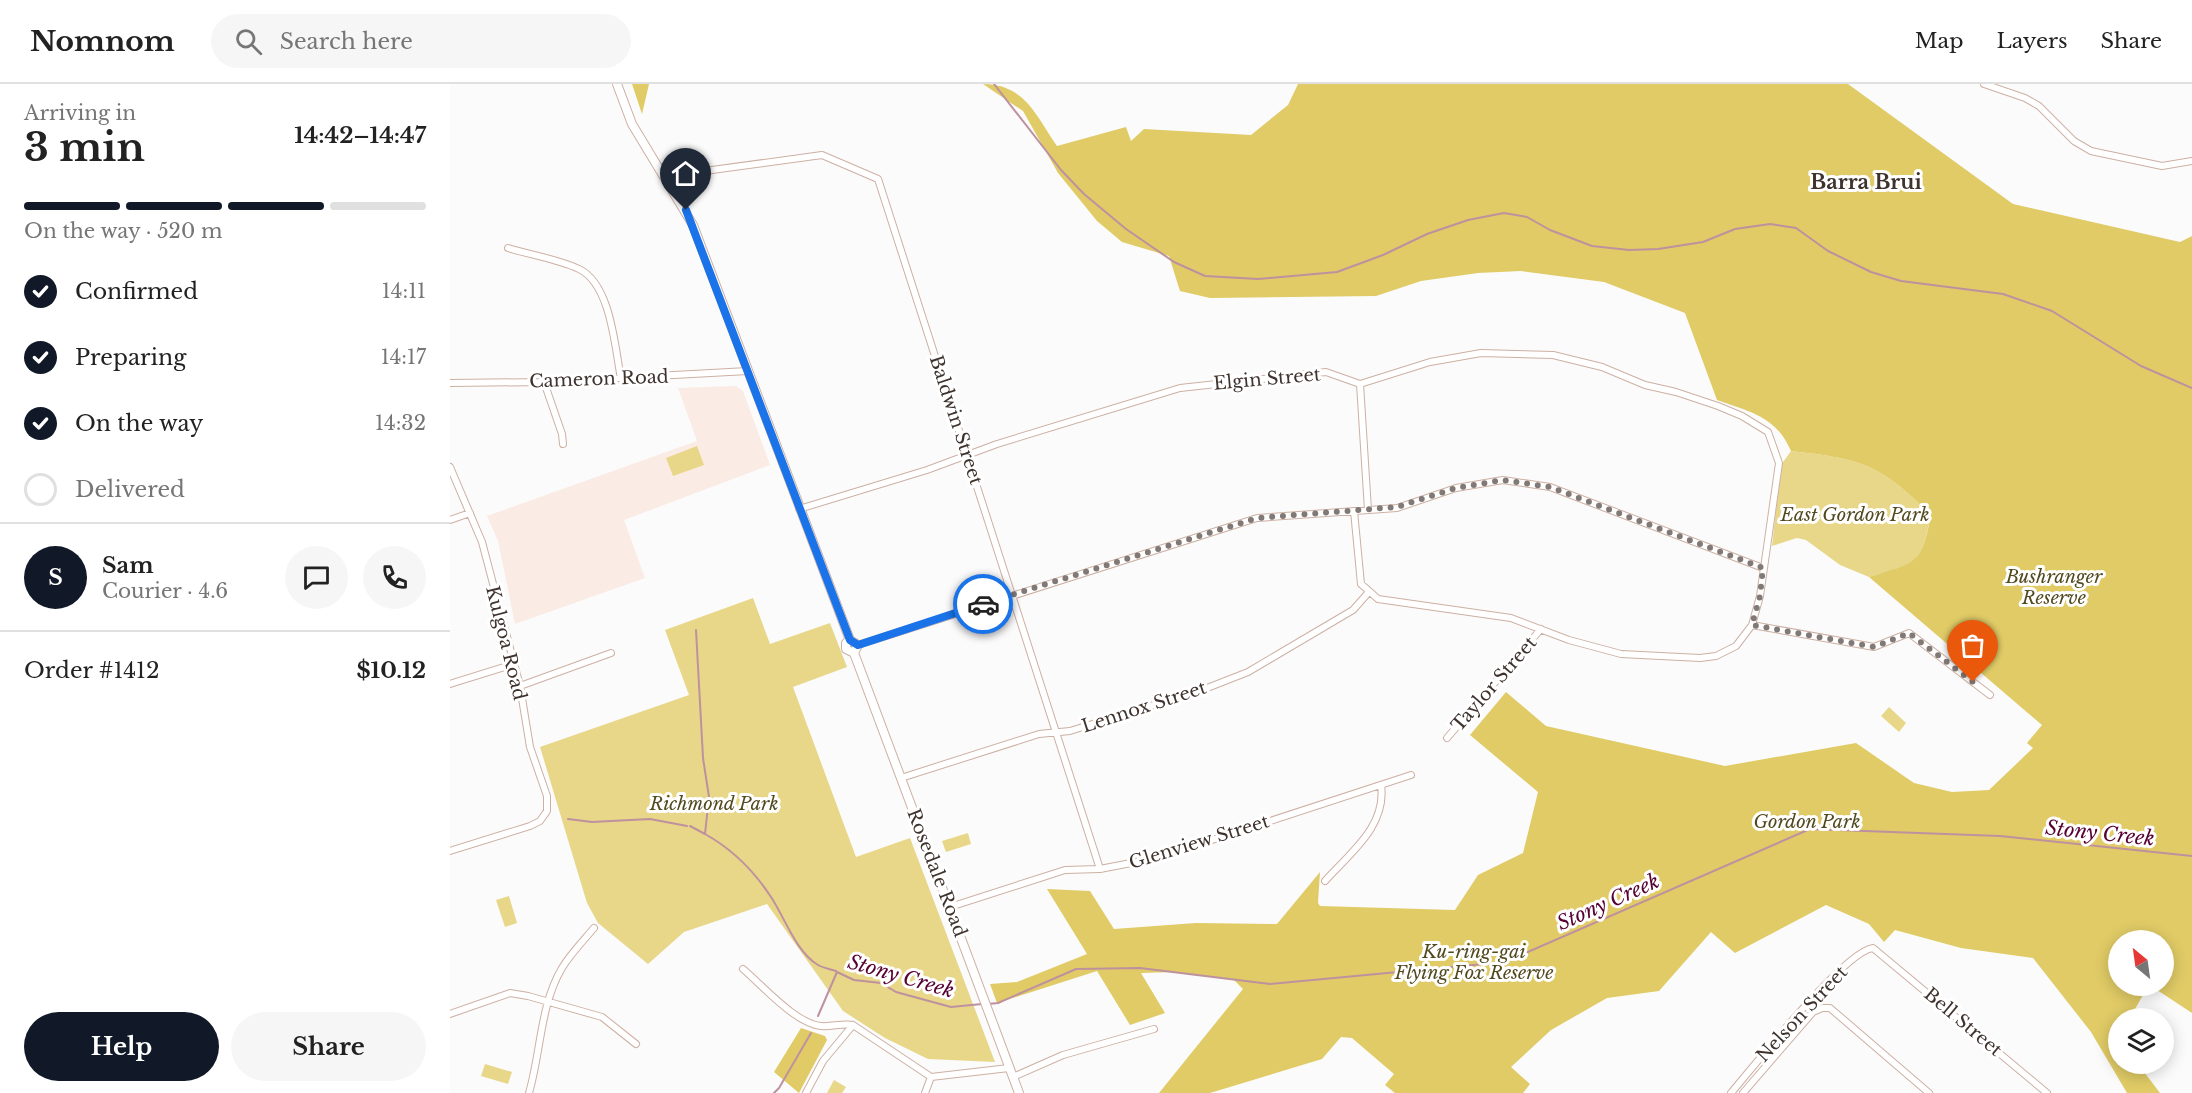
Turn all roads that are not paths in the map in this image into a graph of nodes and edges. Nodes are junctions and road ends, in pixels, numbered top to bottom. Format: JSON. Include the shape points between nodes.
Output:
{"nodes":[{"id":1,"x":616,"y":84,"type":"edge"},
{"id":2,"x":1984,"y":84,"type":"edge"},
{"id":3,"x":2192,"y":161,"type":"edge"},
{"id":4,"x":668,"y":181,"type":"junction"},
{"id":5,"x":508,"y":248,"type":"dead end"},
{"id":6,"x":748,"y":371,"type":"junction"},
{"id":7,"x":621,"y":378,"type":"junction"},
{"id":8,"x":544,"y":382,"type":"junction"},
{"id":9,"x":450,"y":383,"type":"edge"},
{"id":10,"x":1359,"y":384,"type":"junction"},
{"id":11,"x":563,"y":444,"type":"dead end"},
{"id":12,"x":967,"y":455,"type":"junction"},
{"id":13,"x":450,"y":467,"type":"edge"},
{"id":14,"x":799,"y":509,"type":"junction"},
{"id":15,"x":1368,"y":510,"type":"junction"},
{"id":16,"x":1354,"y":511,"type":"junction"},
{"id":17,"x":470,"y":513,"type":"junction"},
{"id":18,"x":450,"y":520,"type":"edge"},
{"id":19,"x":1763,"y":568,"type":"junction"},
{"id":20,"x":1368,"y":593,"type":"junction"},
{"id":21,"x":1012,"y":594,"type":"junction"},
{"id":22,"x":1752,"y":625,"type":"junction"},
{"id":23,"x":1541,"y":629,"type":"junction"},
{"id":24,"x":854,"y":646,"type":"junction"},
{"id":25,"x":611,"y":653,"type":"dead end"},
{"id":26,"x":514,"y":664,"type":"junction"},
{"id":27,"x":450,"y":684,"type":"edge"},
{"id":28,"x":520,"y":686,"type":"junction"},
{"id":29,"x":1990,"y":695,"type":"dead end"},
{"id":30,"x":1056,"y":732,"type":"junction"},
{"id":31,"x":1448,"y":738,"type":"dead end"},
{"id":32,"x":1411,"y":775,"type":"dead end"},
{"id":33,"x":901,"y":778,"type":"junction"},
{"id":34,"x":1381,"y":785,"type":"junction"},
{"id":35,"x":450,"y":851,"type":"edge"},
{"id":36,"x":1100,"y":869,"type":"junction"},
{"id":37,"x":1325,"y":881,"type":"dead end"},
{"id":38,"x":950,"y":908,"type":"junction"},
{"id":39,"x":594,"y":928,"type":"dead end"},
{"id":40,"x":1879,"y":950,"type":"joint"},
{"id":41,"x":743,"y":969,"type":"dead end"},
{"id":42,"x":547,"y":1003,"type":"junction"},
{"id":43,"x":450,"y":1014,"type":"edge"},
{"id":44,"x":853,"y":1025,"type":"junction"},
{"id":45,"x":1154,"y":1029,"type":"dead end"},
{"id":46,"x":636,"y":1044,"type":"dead end"},
{"id":47,"x":1009,"y":1068,"type":"junction"},
{"id":48,"x":931,"y":1077,"type":"junction"},
{"id":49,"x":1013,"y":1077,"type":"junction"},
{"id":50,"x":529,"y":1093,"type":"edge"},
{"id":51,"x":806,"y":1093,"type":"edge"},
{"id":52,"x":925,"y":1093,"type":"edge"},
{"id":53,"x":1019,"y":1093,"type":"edge"},
{"id":54,"x":1731,"y":1093,"type":"edge"},
{"id":55,"x":1743,"y":1093,"type":"edge"},
{"id":56,"x":1929,"y":1093,"type":"edge"},
{"id":57,"x":2047,"y":1093,"type":"edge"}],
"edges":[{"from":1,"to":4,"type":"street","name":"Rosedale Road","via":[[632,124]]},
{"from":2,"to":3,"type":"street","via":[[2039,106],[2074,141],[2091,152],[2162,166]]},
{"from":4,"to":6,"type":"street","name":"Rosedale Road","via":[[693,225]]},
{"from":4,"to":12,"type":"street","name":"Baldwin Street","via":[[690,173],[822,155],[878,179]]},
{"from":5,"to":7,"type":"street","via":[[579,269],[593,280],[606,305]]},
{"from":6,"to":7,"type":"street","name":"Cameron Road"},
{"from":6,"to":14,"type":"street","name":"Rosedale Road"},
{"from":7,"to":8,"type":"street","name":"Cameron Road"},
{"from":8,"to":9,"type":"street","name":"Cameron Road"},
{"from":8,"to":11,"type":"street"},
{"from":10,"to":12,"type":"street","name":"Elgin Street","via":[[1326,372],[1180,388]]},
{"from":10,"to":15,"type":"street"},
{"from":10,"to":19,"type":"street","via":[[1430,362],[1481,353],[1553,355],[1602,367],[1742,416],[1768,432],[1779,463]]},
{"from":12,"to":14,"type":"street","name":"Elgin Street"},
{"from":12,"to":21,"type":"street","name":"Baldwin Street"},
{"from":13,"to":17,"type":"street","name":"Kulgoa Road"},
{"from":14,"to":24,"type":"street","name":"Rosedale Road"},
{"from":15,"to":16,"type":"street"},
{"from":15,"to":19,"type":"street","via":[[1397,507],[1456,488],[1503,480],[1550,487]]},
{"from":16,"to":20,"type":"street","via":[[1361,584]]},
{"from":16,"to":21,"type":"street","via":[[1257,518]]},
{"from":17,"to":18,"type":"street"},
{"from":17,"to":26,"type":"street","name":"Kulgoa Road","via":[[482,542]]},
{"from":19,"to":22,"type":"street"},
{"from":20,"to":23,"type":"street","via":[[1378,599],[1511,618]]},
{"from":20,"to":30,"type":"street","name":"Lennox Street","via":[[1353,610],[1248,672],[1202,690]]},
{"from":21,"to":24,"type":"street"},
{"from":21,"to":30,"type":"street","name":"Baldwin Street"},
{"from":22,"to":23,"type":"street","via":[[1736,646],[1716,656],[1700,658],[1621,654]]},
{"from":22,"to":29,"type":"street","via":[[1874,647],[1909,633]]},
{"from":23,"to":31,"type":"street","name":"Taylor Street"},
{"from":24,"to":33,"type":"street","name":"Rosedale Road"},
{"from":25,"to":28,"type":"street"},
{"from":26,"to":27,"type":"street"},
{"from":26,"to":28,"type":"street","name":"Kulgoa Road"},
{"from":28,"to":35,"type":"street","name":"Kulgoa Road","via":[[530,747],[547,796],[548,811],[540,821]]},
{"from":30,"to":33,"type":"street","name":"Lennox Street"},
{"from":30,"to":36,"type":"street","name":"Baldwin Street"},
{"from":32,"to":34,"type":"street","name":"Glenview Street"},
{"from":33,"to":38,"type":"street","name":"Rosedale Road"},
{"from":34,"to":36,"type":"street","name":"Glenview Street","via":[[1157,858]]},
{"from":34,"to":37,"type":"street","via":[[1384,801],[1375,826]]},
{"from":36,"to":38,"type":"street","name":"Glenview Street","via":[[1065,870]]},
{"from":38,"to":47,"type":"street","name":"Rosedale Road"},
{"from":39,"to":42,"type":"street","via":[[563,966]]},
{"from":40,"to":54,"type":"street","name":"Nelson Street","via":[[1860,952],[1836,975]]},
{"from":40,"to":57,"type":"street","name":"Bell Street"},
{"from":41,"to":44,"type":"street","via":[[804,1022],[822,1027]]},
{"from":42,"to":43,"type":"street","via":[[510,993]]},
{"from":42,"to":46,"type":"street","via":[[602,1017]]},
{"from":42,"to":50,"type":"street"},
{"from":44,"to":48,"type":"street"},
{"from":44,"to":51,"type":"street","via":[[823,1061]]},
{"from":45,"to":49,"type":"street","via":[[1063,1055]]},
{"from":47,"to":48,"type":"street"},
{"from":47,"to":49,"type":"street","name":"Rosedale Road"},
{"from":48,"to":52,"type":"street"},
{"from":49,"to":53,"type":"street","name":"Rosedale Road"},
{"from":55,"to":56,"type":"street","name":"Nelson Street","via":[[1814,1012],[1822,1008],[1830,1008]]}]}
